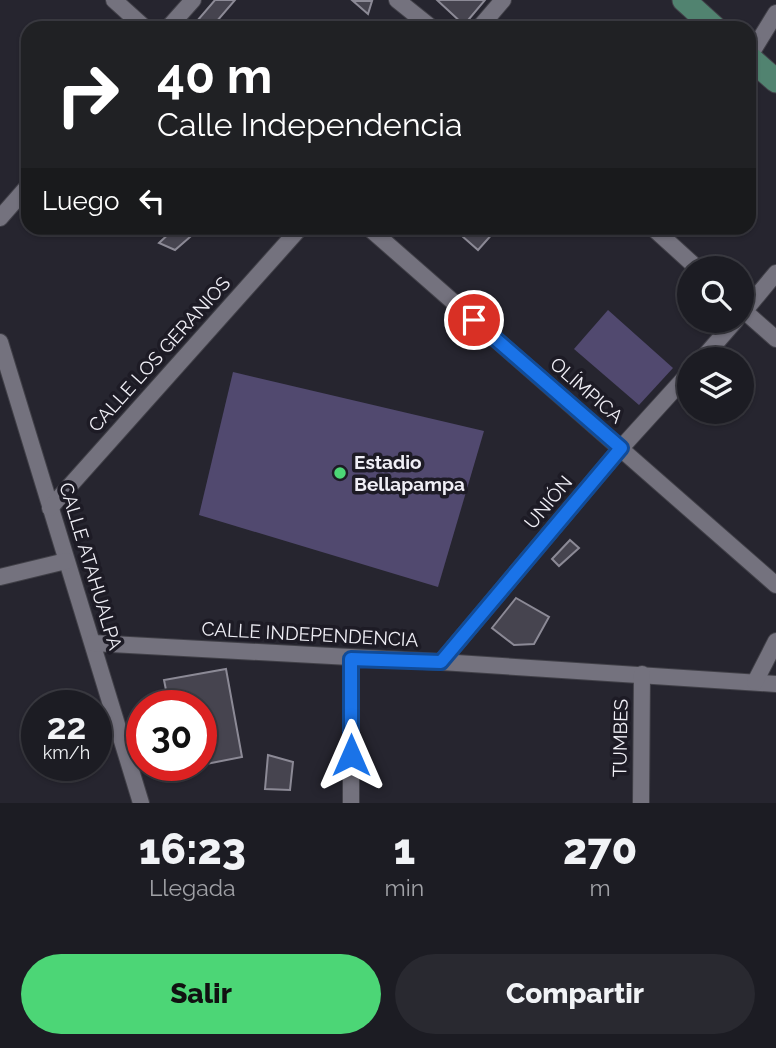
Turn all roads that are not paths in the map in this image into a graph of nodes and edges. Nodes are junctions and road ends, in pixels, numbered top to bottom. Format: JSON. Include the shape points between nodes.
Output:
{"nodes":[{"id":1,"x":114,"y":0,"type":"edge"},
{"id":2,"x":192,"y":0,"type":"edge"},
{"id":3,"x":397,"y":0,"type":"edge"},
{"id":4,"x":503,"y":0,"type":"edge"},
{"id":5,"x":684,"y":0,"type":"edge"},
{"id":6,"x":776,"y":13,"type":"edge"},
{"id":7,"x":137,"y":21,"type":"edge"},
{"id":8,"x":174,"y":21,"type":"edge"},
{"id":9,"x":423,"y":21,"type":"edge"},
{"id":10,"x":485,"y":21,"type":"edge"},
{"id":11,"x":707,"y":21,"type":"edge"},
{"id":12,"x":756,"y":46,"type":"edge"},
{"id":13,"x":756,"y":63,"type":"edge"},
{"id":14,"x":776,"y":81,"type":"edge"},
{"id":15,"x":21,"y":195,"type":"edge"},
{"id":16,"x":0,"y":218,"type":"edge"},
{"id":17,"x":294,"y":235,"type":"edge"},
{"id":18,"x":377,"y":235,"type":"edge"},
{"id":19,"x":661,"y":235,"type":"edge"},
{"id":20,"x":684,"y":256,"type":"edge"},
{"id":21,"x":776,"y":273,"type":"edge"},
{"id":22,"x":754,"y":299,"type":"edge"},
{"id":23,"x":754,"y":323,"type":"edge"},
{"id":24,"x":725,"y":333,"type":"edge"},
{"id":25,"x":776,"y":339,"type":"edge"},
{"id":26,"x":0,"y":342,"type":"edge"},
{"id":27,"x":712,"y":347,"type":"edge"},
{"id":28,"x":677,"y":386,"type":"edge"},
{"id":29,"x":621,"y":448,"type":"junction"},
{"id":30,"x":50,"y":508,"type":"junction"},
{"id":31,"x":66,"y":561,"type":"junction"},
{"id":32,"x":0,"y":577,"type":"edge"},
{"id":33,"x":776,"y":585,"type":"edge"},
{"id":34,"x":776,"y":641,"type":"edge"},
{"id":35,"x":93,"y":643,"type":"junction"},
{"id":36,"x":351,"y":659,"type":"junction"},
{"id":37,"x":441,"y":662,"type":"junction"},
{"id":38,"x":642,"y":674,"type":"junction"},
{"id":39,"x":755,"y":682,"type":"junction"},
{"id":40,"x":776,"y":684,"type":"edge"},
{"id":41,"x":141,"y":803,"type":"edge"},
{"id":42,"x":351,"y":803,"type":"edge"},
{"id":43,"x":641,"y":803,"type":"edge"}],
"edges":[{"from":1,"to":7,"type":"street"},
{"from":2,"to":8,"type":"street"},
{"from":3,"to":9,"type":"street"},
{"from":4,"to":10,"type":"street"},
{"from":5,"to":11,"type":"main road"},
{"from":6,"to":12,"type":"street"},
{"from":13,"to":14,"type":"main road"},
{"from":15,"to":16,"type":"street"},
{"from":17,"to":30,"type":"street","name":"CALLE LOS GERANIOS"},
{"from":18,"to":29,"type":"street","name":"OLÍMPICA"},
{"from":19,"to":20,"type":"street"},
{"from":21,"to":22,"type":"street"},
{"from":23,"to":25,"type":"street"},
{"from":24,"to":27,"type":"street"},
{"from":26,"to":30,"type":"street","name":"CALLE ATAHUALPA"},
{"from":28,"to":29,"type":"street","name":"UNIÓN"},
{"from":29,"to":33,"type":"street","name":"OLÍMPICA"},
{"from":29,"to":37,"type":"street","name":"UNIÓN"},
{"from":30,"to":31,"type":"street","name":"CALLE ATAHUALPA"},
{"from":31,"to":32,"type":"street"},
{"from":31,"to":35,"type":"street","name":"CALLE ATAHUALPA"},
{"from":34,"to":39,"type":"street"},
{"from":35,"to":36,"type":"street","name":"CALLE INDEPENDENCIA"},
{"from":35,"to":41,"type":"street","name":"CALLE ATAHUALPA"},
{"from":36,"to":37,"type":"street","name":"CALLE INDEPENDENCIA"},
{"from":36,"to":42,"type":"street"},
{"from":37,"to":38,"type":"street","name":"CALLE INDEPENDENCIA"},
{"from":38,"to":39,"type":"street","name":"CALLE INDEPENDENCIA"},
{"from":38,"to":43,"type":"street","name":"TUMBES"},
{"from":39,"to":40,"type":"street","name":"CALLE INDEPENDENCIA"}]}
